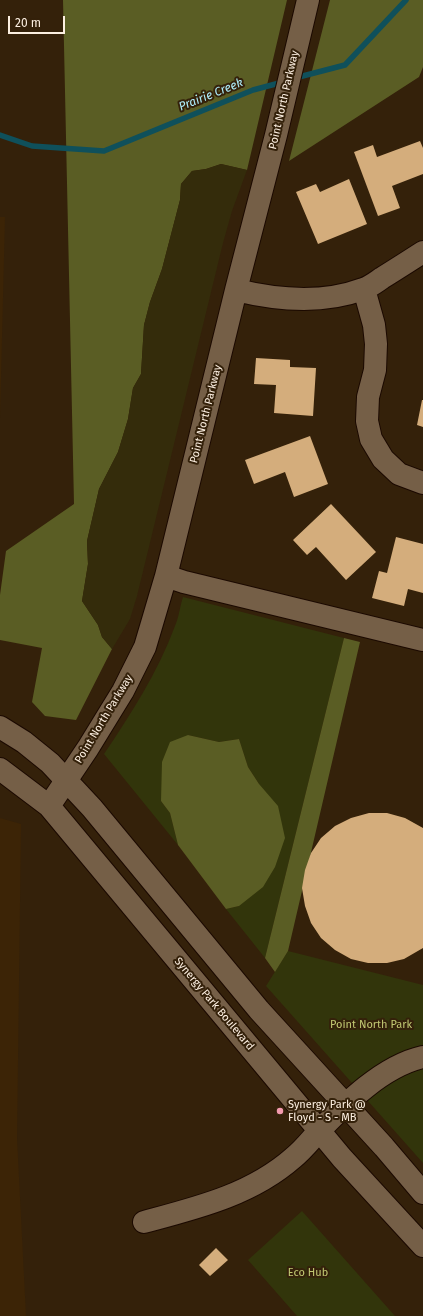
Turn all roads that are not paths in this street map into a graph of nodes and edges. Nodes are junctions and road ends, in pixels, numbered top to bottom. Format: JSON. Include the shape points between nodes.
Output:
{"nodes":[{"id":1,"x":308,"y":0,"type":"edge"},
{"id":2,"x":423,"y":252,"type":"edge"},
{"id":3,"x":364,"y":289,"type":"junction"},
{"id":4,"x":236,"y":290,"type":"junction"},
{"id":5,"x":423,"y":483,"type":"edge"},
{"id":6,"x":166,"y":576,"type":"junction"},
{"id":7,"x":423,"y":640,"type":"edge"},
{"id":8,"x":0,"y":727,"type":"edge"},
{"id":9,"x":0,"y":769,"type":"edge"},
{"id":10,"x":66,"y":780,"type":"junction"},
{"id":11,"x":49,"y":806,"type":"junction"},
{"id":12,"x":423,"y":1057,"type":"edge"},
{"id":13,"x":346,"y":1105,"type":"junction"},
{"id":14,"x":320,"y":1131,"type":"junction"},
{"id":15,"x":423,"y":1193,"type":"edge"},
{"id":16,"x":144,"y":1222,"type":"dead end"},
{"id":17,"x":423,"y":1246,"type":"edge"}],
"edges":[{"from":1,"to":4,"type":"street","name":"Point North Parkway"},
{"from":2,"to":3,"type":"street"},
{"from":3,"to":4,"type":"street","via":[[325,298],[294,299]]},
{"from":3,"to":5,"type":"street","via":[[376,344],[375,370],[368,397],[367,420],[371,439],[383,458],[399,474]]},
{"from":4,"to":6,"type":"street","name":"Point North Parkway"},
{"from":6,"to":7,"type":"street"},
{"from":6,"to":10,"type":"street","name":"Point North Parkway","via":[[145,647],[123,691]]},
{"from":8,"to":10,"type":"street","via":[[24,742]]},
{"from":9,"to":11,"type":"street","name":"Synergy Park Boulevard"},
{"from":10,"to":11,"type":"street","name":"Point North Parkway"},
{"from":10,"to":13,"type":"street","via":[[259,1010]]},
{"from":11,"to":14,"type":"street","name":"Synergy Park Boulevard"},
{"from":12,"to":13,"type":"street","via":[[399,1066]]},
{"from":13,"to":14,"type":"street"},
{"from":13,"to":15,"type":"street"},
{"from":14,"to":16,"type":"street","via":[[293,1158],[260,1183],[207,1205]]},
{"from":14,"to":17,"type":"street","name":"Synergy Park Boulevard"}]}
